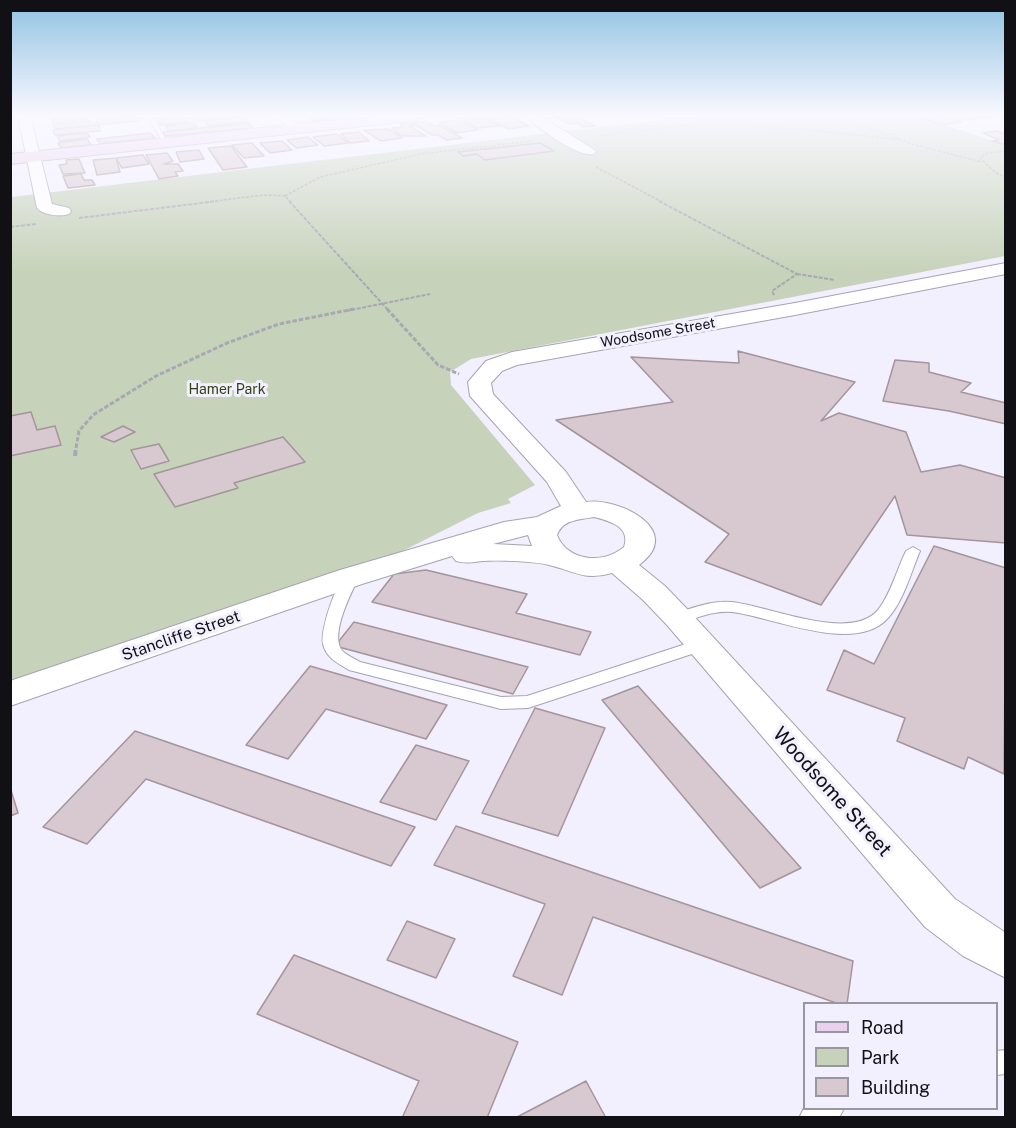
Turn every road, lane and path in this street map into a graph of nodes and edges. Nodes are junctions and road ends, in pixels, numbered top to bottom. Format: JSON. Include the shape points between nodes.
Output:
{"nodes":[{"id":1,"x":37,"y":169,"type":"edge"},
{"id":2,"x":356,"y":169,"type":"edge"},
{"id":3,"x":600,"y":169,"type":"edge"},
{"id":4,"x":990,"y":169,"type":"edge"},
{"id":5,"x":1005,"y":177,"type":"edge"},
{"id":6,"x":285,"y":196,"type":"junction"},
{"id":7,"x":63,"y":211,"type":"dead end"},
{"id":8,"x":79,"y":218,"type":"dead end"},
{"id":9,"x":44,"y":223,"type":"dead end"},
{"id":10,"x":10,"y":227,"type":"edge"},
{"id":11,"x":1005,"y":268,"type":"edge"},
{"id":12,"x":430,"y":294,"type":"dead end"},
{"id":13,"x":382,"y":303,"type":"junction"},
{"id":14,"x":795,"y":309,"type":"junction"},
{"id":15,"x":479,"y":382,"type":"junction"},
{"id":16,"x":75,"y":456,"type":"dead end"},
{"id":17,"x":578,"y":510,"type":"junction"},
{"id":18,"x":547,"y":525,"type":"junction"},
{"id":19,"x":913,"y":551,"type":"dead end"},
{"id":20,"x":555,"y":556,"type":"junction"},
{"id":21,"x":618,"y":563,"type":"junction"},
{"id":22,"x":351,"y":577,"type":"junction"},
{"id":23,"x":689,"y":632,"type":"junction"},
{"id":24,"x":10,"y":694,"type":"edge"},
{"id":25,"x":1005,"y":957,"type":"edge"},
{"id":26,"x":827,"y":1110,"type":"edge"},
{"id":27,"x":812,"y":1118,"type":"edge"}],
"edges":[{"from":1,"to":7,"type":"street","via":[[45,208]]},
{"from":2,"to":6,"type":"path","via":[[320,177]]},
{"from":3,"to":14,"type":"path","via":[[797,274],[772,291]]},
{"from":4,"to":5,"type":"path"},
{"from":6,"to":8,"type":"path","via":[[264,195]]},
{"from":6,"to":13,"type":"path"},
{"from":9,"to":10,"type":"path"},
{"from":11,"to":14,"type":"street","name":"Woodsome Street"},
{"from":12,"to":13,"type":"path"},
{"from":13,"to":15,"type":"path","via":[[438,365]]},
{"from":13,"to":16,"type":"path","via":[[279,324],[156,376],[93,415],[80,431]]},
{"from":14,"to":15,"type":"street","name":"Woodsome Street","via":[[512,359],[494,366]]},
{"from":15,"to":17,"type":"street","via":[[482,396],[557,478]]},
{"from":17,"to":18,"type":"street","name":"Stancliffe Street","via":[[556,516]]},
{"from":17,"to":21,"type":"street","name":"Stancliffe Street","via":[[594,509],[622,516],[639,531],[642,540],[638,550]]},
{"from":18,"to":20,"type":"street","via":[[541,537]]},
{"from":18,"to":22,"type":"street","name":"Stancliffe Street","via":[[514,528]]},
{"from":19,"to":23,"type":"lane","via":[[882,616],[868,626],[848,630],[717,607]]},
{"from":20,"to":21,"type":"street","name":"Stancliffe Street","via":[[589,567]]},
{"from":20,"to":22,"type":"street","name":"Stancliffe Street","via":[[483,552]]},
{"from":21,"to":23,"type":"street","name":"Woodsome Street","via":[[654,593]]},
{"from":22,"to":23,"type":"lane","via":[[336,611],[329,642],[335,654],[355,666],[501,703],[528,702]]},
{"from":22,"to":24,"type":"street","name":"Stancliffe Street"},
{"from":23,"to":25,"type":"street","name":"Woodsome Street","via":[[940,914]]},
{"from":26,"to":27,"type":"lane"}]}
